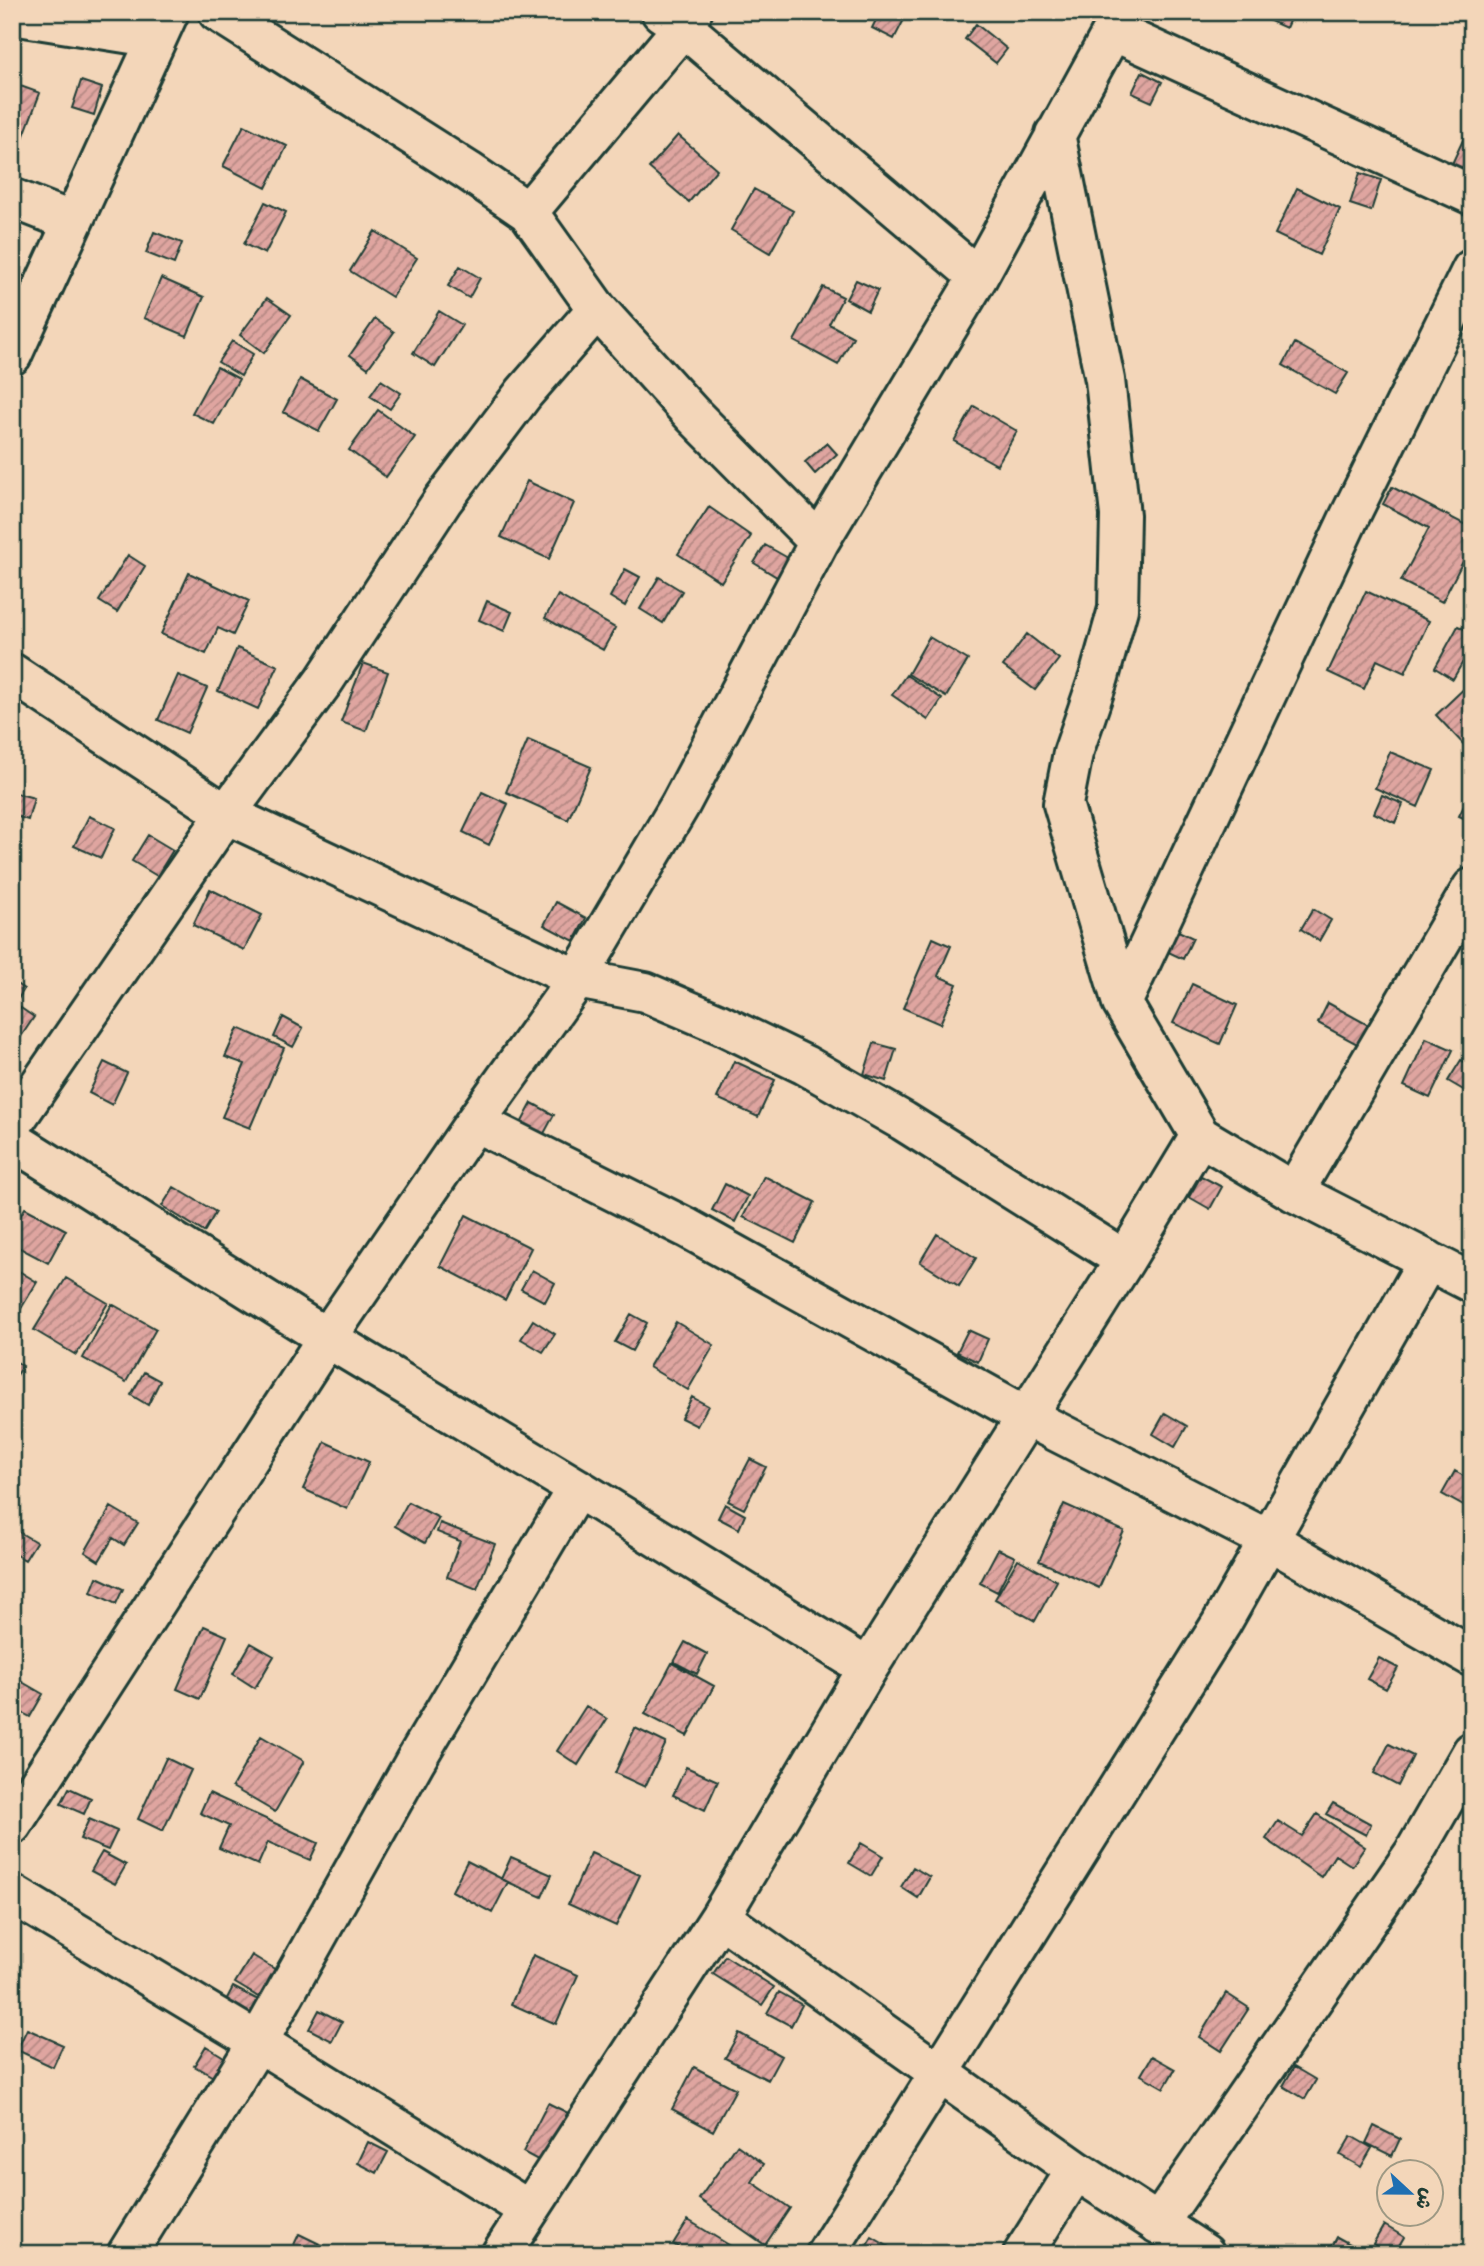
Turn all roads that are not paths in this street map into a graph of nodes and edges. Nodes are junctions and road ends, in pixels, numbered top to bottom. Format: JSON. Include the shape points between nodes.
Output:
{"nodes":[{"id":1,"x":218,"y":12,"type":"edge"},
{"id":2,"x":12,"y":15,"type":"edge"},
{"id":3,"x":679,"y":17,"type":"edge"},
{"id":4,"x":1118,"y":22,"type":"edge"},
{"id":5,"x":163,"y":25,"type":"edge"},
{"id":6,"x":1055,"y":134,"type":"junction"},
{"id":7,"x":1472,"y":195,"type":"edge"},
{"id":8,"x":12,"y":198,"type":"edge"},
{"id":9,"x":528,"y":212,"type":"junction"},
{"id":10,"x":73,"y":222,"type":"junction"},
{"id":11,"x":1472,"y":269,"type":"edge"},
{"id":12,"x":978,"y":277,"type":"junction"},
{"id":13,"x":597,"y":309,"type":"junction"},
{"id":14,"x":12,"y":355,"type":"edge"},
{"id":15,"x":819,"y":542,"type":"junction"},
{"id":16,"x":12,"y":673,"type":"edge"},
{"id":17,"x":226,"y":814,"type":"junction"},
{"id":18,"x":1472,"y":888,"type":"edge"},
{"id":19,"x":577,"y":979,"type":"junction"},
{"id":20,"x":1122,"y":1003,"type":"junction"},
{"id":21,"x":475,"y":1122,"type":"junction"},
{"id":22,"x":12,"y":1125,"type":"edge"},
{"id":23,"x":1200,"y":1136,"type":"junction"},
{"id":24,"x":12,"y":1140,"type":"edge"},
{"id":25,"x":1294,"y":1192,"type":"junction"},
{"id":26,"x":1125,"y":1260,"type":"junction"},
{"id":27,"x":1428,"y":1260,"type":"junction"},
{"id":28,"x":1472,"y":1283,"type":"edge"},
{"id":29,"x":327,"y":1338,"type":"junction"},
{"id":30,"x":1026,"y":1416,"type":"junction"},
{"id":31,"x":577,"y":1488,"type":"junction"},
{"id":32,"x":1269,"y":1540,"type":"junction"},
{"id":33,"x":1472,"y":1657,"type":"edge"},
{"id":34,"x":868,"y":1668,"type":"junction"},
{"id":35,"x":1472,"y":1752,"type":"edge"},
{"id":36,"x":12,"y":1825,"type":"edge"},
{"id":37,"x":12,"y":1894,"type":"edge"},
{"id":38,"x":720,"y":1917,"type":"junction"},
{"id":39,"x":258,"y":2042,"type":"junction"},
{"id":40,"x":939,"y":2074,"type":"junction"},
{"id":41,"x":1076,"y":2170,"type":"junction"},
{"id":42,"x":528,"y":2210,"type":"junction"},
{"id":43,"x":1158,"y":2224,"type":"junction"},
{"id":44,"x":127,"y":2254,"type":"edge"},
{"id":45,"x":501,"y":2254,"type":"edge"},
{"id":46,"x":826,"y":2254,"type":"edge"},
{"id":47,"x":1023,"y":2254,"type":"edge"},
{"id":48,"x":1205,"y":2254,"type":"edge"}],
"edges":[{"from":1,"to":9,"type":"street"},
{"from":2,"to":5,"type":"street"},
{"from":3,"to":9,"type":"street"},
{"from":3,"to":12,"type":"street"},
{"from":4,"to":6,"type":"street"},
{"from":4,"to":7,"type":"street"},
{"from":5,"to":10,"type":"street"},
{"from":6,"to":12,"type":"street"},
{"from":6,"to":20,"type":"street","via":[[1105,380],[1120,515],[1118,609],[1073,753],[1063,803]]},
{"from":8,"to":10,"type":"street"},
{"from":9,"to":13,"type":"street"},
{"from":10,"to":14,"type":"street"},
{"from":11,"to":20,"type":"street","via":[[1349,518]]},
{"from":12,"to":15,"type":"street"},
{"from":13,"to":15,"type":"street","via":[[692,414]]},
{"from":13,"to":17,"type":"street","via":[[524,393],[443,500],[324,681]]},
{"from":15,"to":19,"type":"street","via":[[680,804]]},
{"from":16,"to":17,"type":"street"},
{"from":17,"to":19,"type":"street"},
{"from":17,"to":22,"type":"street"},
{"from":18,"to":25,"type":"street"},
{"from":19,"to":21,"type":"street"},
{"from":19,"to":26,"type":"street","via":[[645,992],[805,1065]]},
{"from":20,"to":23,"type":"street"},
{"from":21,"to":29,"type":"street"},
{"from":21,"to":30,"type":"street","via":[[687,1228]]},
{"from":23,"to":25,"type":"street"},
{"from":23,"to":26,"type":"street"},
{"from":24,"to":29,"type":"street"},
{"from":25,"to":27,"type":"street"},
{"from":26,"to":30,"type":"street"},
{"from":27,"to":28,"type":"street"},
{"from":27,"to":32,"type":"street"},
{"from":29,"to":31,"type":"street"},
{"from":29,"to":36,"type":"street"},
{"from":30,"to":32,"type":"street"},
{"from":30,"to":34,"type":"street"},
{"from":31,"to":34,"type":"street"},
{"from":31,"to":39,"type":"street","via":[[415,1761]]},
{"from":32,"to":33,"type":"street"},
{"from":32,"to":40,"type":"street"},
{"from":34,"to":38,"type":"street"},
{"from":35,"to":43,"type":"street","via":[[1414,1853]]},
{"from":37,"to":39,"type":"street"},
{"from":38,"to":40,"type":"street"},
{"from":38,"to":42,"type":"street"},
{"from":39,"to":42,"type":"street"},
{"from":39,"to":44,"type":"street"},
{"from":40,"to":41,"type":"street"},
{"from":40,"to":46,"type":"street"},
{"from":41,"to":43,"type":"street"},
{"from":41,"to":47,"type":"street"},
{"from":42,"to":45,"type":"street"},
{"from":43,"to":48,"type":"street"}]}
